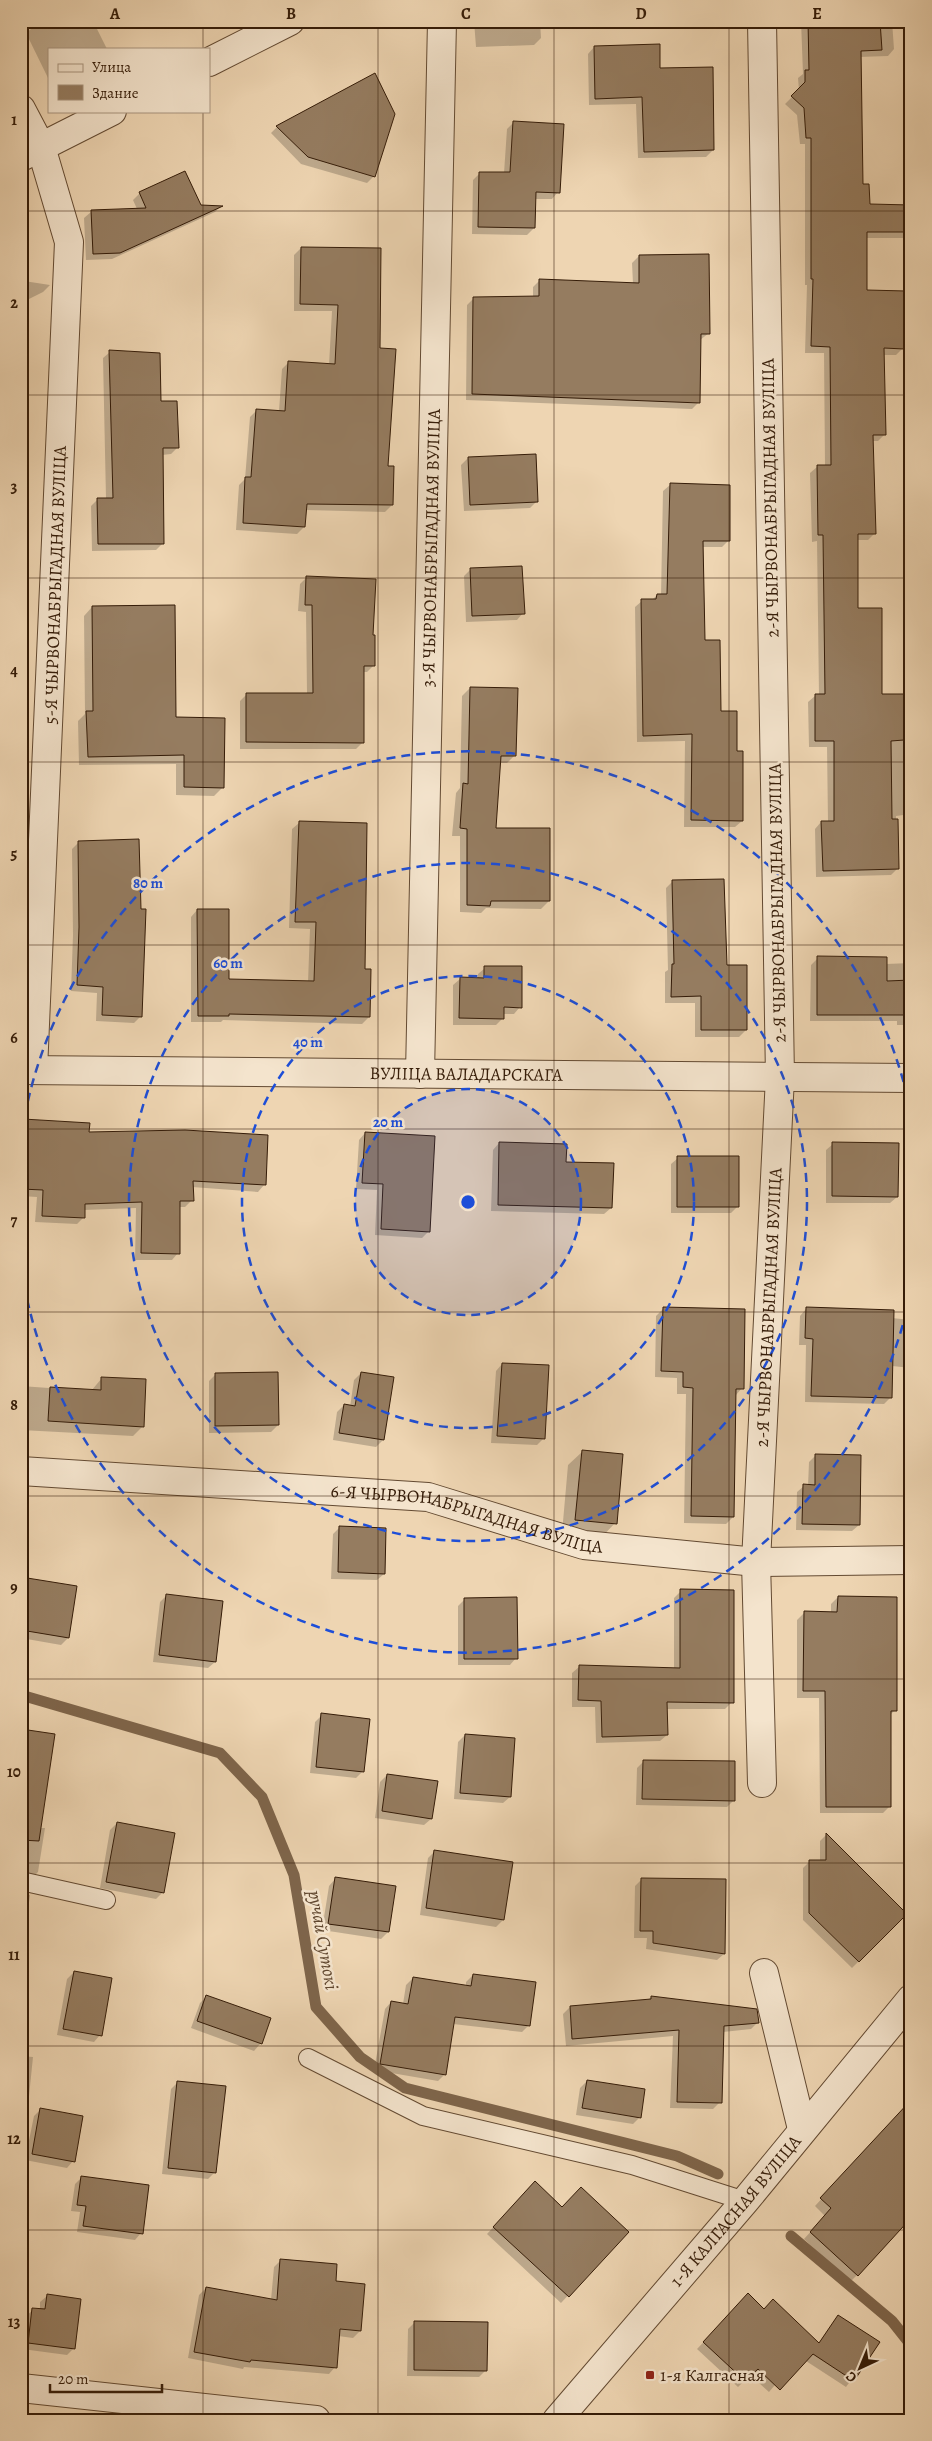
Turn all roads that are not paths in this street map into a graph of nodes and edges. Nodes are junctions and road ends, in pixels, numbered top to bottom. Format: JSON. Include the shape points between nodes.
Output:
{"nodes":[{"id":1,"x":290,"y":21,"type":"edge"},
{"id":2,"x":442,"y":21,"type":"edge"},
{"id":3,"x":762,"y":21,"type":"edge"},
{"id":4,"x":210,"y":61,"type":"edge"},
{"id":5,"x":21,"y":109,"type":"edge"},
{"id":6,"x":110,"y":112,"type":"edge"},
{"id":7,"x":31,"y":152,"type":"edge"},
{"id":8,"x":27,"y":1070,"type":"edge"},
{"id":9,"x":420,"y":1074,"type":"junction"},
{"id":10,"x":780,"y":1077,"type":"junction"},
{"id":11,"x":911,"y":1078,"type":"edge"},
{"id":12,"x":21,"y":1471,"type":"edge"},
{"id":13,"x":911,"y":1560,"type":"edge"},
{"id":14,"x":756,"y":1562,"type":"junction"},
{"id":15,"x":762,"y":1783,"type":"dead end"},
{"id":16,"x":21,"y":1880,"type":"edge"},
{"id":17,"x":106,"y":1900,"type":"dead end"},
{"id":18,"x":764,"y":1973,"type":"dead end"},
{"id":19,"x":911,"y":1999,"type":"edge"},
{"id":20,"x":308,"y":2058,"type":"dead end"},
{"id":21,"x":802,"y":2129,"type":"junction"},
{"id":22,"x":744,"y":2201,"type":"junction"},
{"id":23,"x":21,"y":2388,"type":"edge"},
{"id":24,"x":316,"y":2420,"type":"edge"},
{"id":25,"x":558,"y":2420,"type":"edge"}],
"edges":[{"from":1,"to":4,"type":"street"},
{"from":2,"to":9,"type":"street","name":"3-Я ЧЫРВОНАБРЫГАДНАЯ ВУЛІЦА"},
{"from":3,"to":10,"type":"street","name":"2-Я ЧЫРВОНАБРЫГАДНАЯ ВУЛІЦА"},
{"from":5,"to":7,"type":"street","name":"5-Я ЧЫРВОНАБРЫГАДНАЯ ВУЛІЦА"},
{"from":6,"to":7,"type":"street"},
{"from":7,"to":8,"type":"street","name":"5-Я ЧЫРВОНАБРЫГАДНАЯ ВУЛІЦА","via":[[70,242]]},
{"from":8,"to":9,"type":"street","name":"ВУЛІЦА ВАЛАДАРСКАГА"},
{"from":9,"to":10,"type":"street","name":"ВУЛІЦА ВАЛАДАРСКАГА"},
{"from":10,"to":11,"type":"street","name":"ВУЛІЦА ВАЛАДАРСКАГА"},
{"from":10,"to":14,"type":"street","name":"2-Я ЧЫРВОНАБРЫГАДНАЯ ВУЛІЦА"},
{"from":12,"to":14,"type":"street","name":"6-Я ЧЫРВОНАБРЫГАДНАЯ ВУЛІЦА","via":[[428,1497],[584,1545]]},
{"from":13,"to":14,"type":"street","name":"6-Я ЧЫРВОНАБРЫГАДНАЯ ВУЛІЦА"},
{"from":14,"to":15,"type":"street","name":"2-Я ЧЫРВОНАБРЫГАДНАЯ ВУЛІЦА"},
{"from":16,"to":17,"type":"lane"},
{"from":18,"to":21,"type":"street"},
{"from":19,"to":21,"type":"street","name":"1-Я КАЛГАСНАЯ ВУЛІЦА"},
{"from":20,"to":22,"type":"lane","via":[[424,2116],[632,2165]]},
{"from":21,"to":22,"type":"street","name":"1-Я КАЛГАСНАЯ ВУЛІЦА"},
{"from":22,"to":25,"type":"street","name":"1-Я КАЛГАСНАЯ ВУЛІЦА"},
{"from":23,"to":24,"type":"street"}]}
